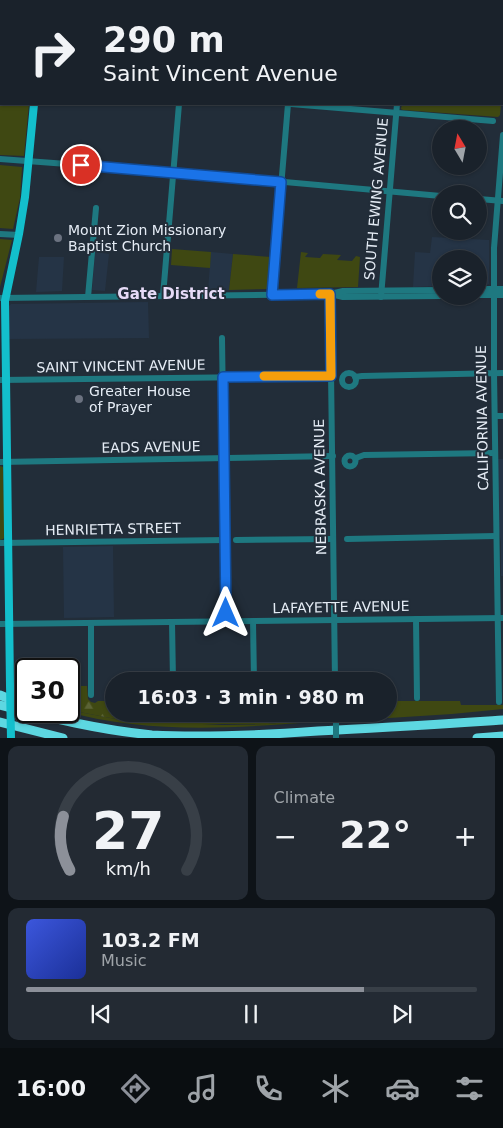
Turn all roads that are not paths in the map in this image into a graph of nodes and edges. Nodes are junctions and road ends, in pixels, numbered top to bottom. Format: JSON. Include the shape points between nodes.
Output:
{"nodes":[{"id":1,"x":34,"y":105,"type":"edge"},
{"id":2,"x":179,"y":105,"type":"edge"},
{"id":3,"x":290,"y":105,"type":"edge"},
{"id":4,"x":302,"y":105,"type":"edge"},
{"id":5,"x":397,"y":105,"type":"edge"},
{"id":6,"x":396,"y":113,"type":"junction"},
{"id":7,"x":493,"y":121,"type":"dead end"},
{"id":8,"x":503,"y":135,"type":"edge"},
{"id":9,"x":0,"y":159,"type":"edge"},
{"id":10,"x":29,"y":161,"type":"junction"},
{"id":11,"x":174,"y":172,"type":"junction"},
{"id":12,"x":281,"y":182,"type":"junction"},
{"id":13,"x":389,"y":192,"type":"junction"},
{"id":14,"x":432,"y":195,"type":"edge"},
{"id":15,"x":487,"y":200,"type":"edge"},
{"id":16,"x":500,"y":201,"type":"edge"},
{"id":17,"x":96,"y":208,"type":"dead end"},
{"id":18,"x":0,"y":234,"type":"edge"},
{"id":19,"x":19,"y":235,"type":"junction"},
{"id":20,"x":503,"y":289,"type":"edge"},
{"id":21,"x":432,"y":290,"type":"edge"},
{"id":22,"x":487,"y":291,"type":"edge"},
{"id":23,"x":494,"y":292,"type":"junction"},
{"id":24,"x":381,"y":293,"type":"junction"},
{"id":25,"x":487,"y":293,"type":"edge"},
{"id":26,"x":330,"y":294,"type":"junction"},
{"id":27,"x":272,"y":295,"type":"junction"},
{"id":28,"x":503,"y":295,"type":"edge"},
{"id":29,"x":163,"y":296,"type":"junction"},
{"id":30,"x":432,"y":296,"type":"edge"},
{"id":31,"x":88,"y":297,"type":"junction"},
{"id":32,"x":2,"y":298,"type":"edge"},
{"id":33,"x":222,"y":338,"type":"dead end"},
{"id":34,"x":503,"y":373,"type":"edge"},
{"id":35,"x":494,"y":374,"type":"junction"},
{"id":36,"x":331,"y":376,"type":"junction"},
{"id":37,"x":223,"y":377,"type":"junction"},
{"id":38,"x":355,"y":377,"type":"dead end"},
{"id":39,"x":3,"y":380,"type":"edge"},
{"id":40,"x":495,"y":416,"type":"junction"},
{"id":41,"x":503,"y":416,"type":"edge"},
{"id":42,"x":495,"y":453,"type":"junction"},
{"id":43,"x":333,"y":456,"type":"junction"},
{"id":44,"x":224,"y":458,"type":"junction"},
{"id":45,"x":356,"y":458,"type":"dead end"},
{"id":46,"x":4,"y":462,"type":"edge"},
{"id":47,"x":496,"y":536,"type":"junction"},
{"id":48,"x":333,"y":539,"type":"junction"},
{"id":49,"x":347,"y":539,"type":"dead end"},
{"id":50,"x":226,"y":540,"type":"junction"},
{"id":51,"x":236,"y":540,"type":"dead end"},
{"id":52,"x":0,"y":543,"type":"edge"},
{"id":53,"x":9,"y":543,"type":"junction"},
{"id":54,"x":500,"y":618,"type":"edge"},
{"id":55,"x":416,"y":619,"type":"junction"},
{"id":56,"x":335,"y":620,"type":"junction"},
{"id":57,"x":226,"y":621,"type":"junction"},
{"id":58,"x":253,"y":621,"type":"junction"},
{"id":59,"x":172,"y":622,"type":"junction"},
{"id":60,"x":91,"y":623,"type":"junction"},
{"id":61,"x":0,"y":624,"type":"edge"},
{"id":62,"x":9,"y":624,"type":"junction"},
{"id":63,"x":173,"y":672,"type":"edge"},
{"id":64,"x":254,"y":672,"type":"edge"},
{"id":65,"x":335,"y":672,"type":"edge"},
{"id":66,"x":0,"y":694,"type":"edge"},
{"id":67,"x":91,"y":695,"type":"dead end"},
{"id":68,"x":417,"y":698,"type":"dead end"},
{"id":69,"x":15,"y":701,"type":"edge"},
{"id":70,"x":499,"y":702,"type":"dead end"},
{"id":71,"x":0,"y":705,"type":"edge"},
{"id":72,"x":15,"y":709,"type":"edge"},
{"id":73,"x":503,"y":720,"type":"edge"},
{"id":74,"x":0,"y":722,"type":"edge"},
{"id":75,"x":336,"y":722,"type":"edge"},
{"id":76,"x":72,"y":723,"type":"edge"},
{"id":77,"x":503,"y":736,"type":"edge"},
{"id":78,"x":11,"y":738,"type":"edge"},
{"id":79,"x":64,"y":738,"type":"edge"},
{"id":80,"x":336,"y":738,"type":"edge"},
{"id":81,"x":477,"y":738,"type":"edge"}],
"edges":[{"from":1,"to":10,"type":"main road"},
{"from":2,"to":11,"type":"street"},
{"from":3,"to":12,"type":"street"},
{"from":4,"to":6,"type":"street"},
{"from":5,"to":6,"type":"street","name":"SOUTH EWING AVENUE"},
{"from":6,"to":7,"type":"street"},
{"from":6,"to":13,"type":"street","name":"SOUTH EWING AVENUE"},
{"from":8,"to":16,"type":"street","name":"CALIFORNIA AVENUE"},
{"from":9,"to":10,"type":"street"},
{"from":10,"to":11,"type":"street"},
{"from":10,"to":19,"type":"main road"},
{"from":11,"to":12,"type":"street"},
{"from":11,"to":29,"type":"street"},
{"from":12,"to":13,"type":"street"},
{"from":12,"to":27,"type":"street"},
{"from":13,"to":14,"type":"street"},
{"from":13,"to":24,"type":"street","name":"SOUTH EWING AVENUE"},
{"from":15,"to":16,"type":"street"},
{"from":16,"to":23,"type":"street","name":"CALIFORNIA AVENUE","via":[[494,239]]},
{"from":17,"to":31,"type":"street"},
{"from":18,"to":19,"type":"street"},
{"from":19,"to":32,"type":"main road"},
{"from":20,"to":23,"type":"street"},
{"from":21,"to":24,"type":"street"},
{"from":22,"to":23,"type":"street"},
{"from":23,"to":25,"type":"street"},
{"from":23,"to":28,"type":"street"},
{"from":23,"to":35,"type":"street","name":"CALIFORNIA AVENUE"},
{"from":24,"to":26,"type":"street","via":[[343,290]]},
{"from":24,"to":30,"type":"street"},
{"from":26,"to":27,"type":"street"},
{"from":26,"to":36,"type":"street","name":"NEBRASKA AVENUE"},
{"from":27,"to":29,"type":"street"},
{"from":29,"to":31,"type":"street"},
{"from":31,"to":32,"type":"street"},
{"from":32,"to":39,"type":"main road"},
{"from":33,"to":37,"type":"street"},
{"from":34,"to":35,"type":"street"},
{"from":35,"to":38,"type":"street"},
{"from":35,"to":40,"type":"street","name":"CALIFORNIA AVENUE"},
{"from":36,"to":37,"type":"street","name":"SAINT VINCENT AVENUE"},
{"from":36,"to":43,"type":"street","name":"NEBRASKA AVENUE"},
{"from":37,"to":39,"type":"street","name":"SAINT VINCENT AVENUE"},
{"from":37,"to":44,"type":"street"},
{"from":39,"to":46,"type":"main road"},
{"from":40,"to":41,"type":"street"},
{"from":40,"to":42,"type":"street","name":"CALIFORNIA AVENUE","via":[[498,425]]},
{"from":42,"to":45,"type":"street","via":[[364,455]]},
{"from":42,"to":47,"type":"street","name":"CALIFORNIA AVENUE"},
{"from":43,"to":44,"type":"street","name":"EADS AVENUE"},
{"from":43,"to":48,"type":"street","name":"NEBRASKA AVENUE"},
{"from":44,"to":46,"type":"street","name":"EADS AVENUE"},
{"from":44,"to":50,"type":"street"},
{"from":46,"to":53,"type":"main road"},
{"from":47,"to":49,"type":"street"},
{"from":47,"to":54,"type":"street","name":"CALIFORNIA AVENUE"},
{"from":48,"to":51,"type":"street"},
{"from":48,"to":56,"type":"street","name":"NEBRASKA AVENUE"},
{"from":50,"to":53,"type":"street","name":"HENRIETTA STREET"},
{"from":50,"to":57,"type":"street"},
{"from":52,"to":53,"type":"street","name":"HENRIETTA STREET"},
{"from":53,"to":62,"type":"main road"},
{"from":54,"to":55,"type":"street","name":"LAFAYETTE AVENUE"},
{"from":54,"to":70,"type":"street","name":"CALIFORNIA AVENUE"},
{"from":55,"to":56,"type":"street","name":"LAFAYETTE AVENUE"},
{"from":55,"to":68,"type":"street"},
{"from":56,"to":58,"type":"street","name":"LAFAYETTE AVENUE"},
{"from":56,"to":65,"type":"street","name":"NEBRASKA AVENUE"},
{"from":57,"to":58,"type":"street","name":"LAFAYETTE AVENUE"},
{"from":57,"to":59,"type":"street","name":"LAFAYETTE AVENUE"},
{"from":58,"to":64,"type":"street"},
{"from":59,"to":60,"type":"street","name":"LAFAYETTE AVENUE"},
{"from":59,"to":63,"type":"street"},
{"from":60,"to":62,"type":"street","name":"LAFAYETTE AVENUE"},
{"from":60,"to":67,"type":"street"},
{"from":61,"to":62,"type":"street","name":"LAFAYETTE AVENUE"},
{"from":62,"to":78,"type":"main road","bridge":true},
{"from":66,"to":69,"type":"highway"},
{"from":71,"to":72,"type":"highway"},
{"from":73,"to":76,"type":"highway","via":[[210,737],[123,732]]},
{"from":74,"to":79,"type":"highway"},
{"from":75,"to":80,"type":"street","bridge":true},
{"from":77,"to":81,"type":"highway"}]}
